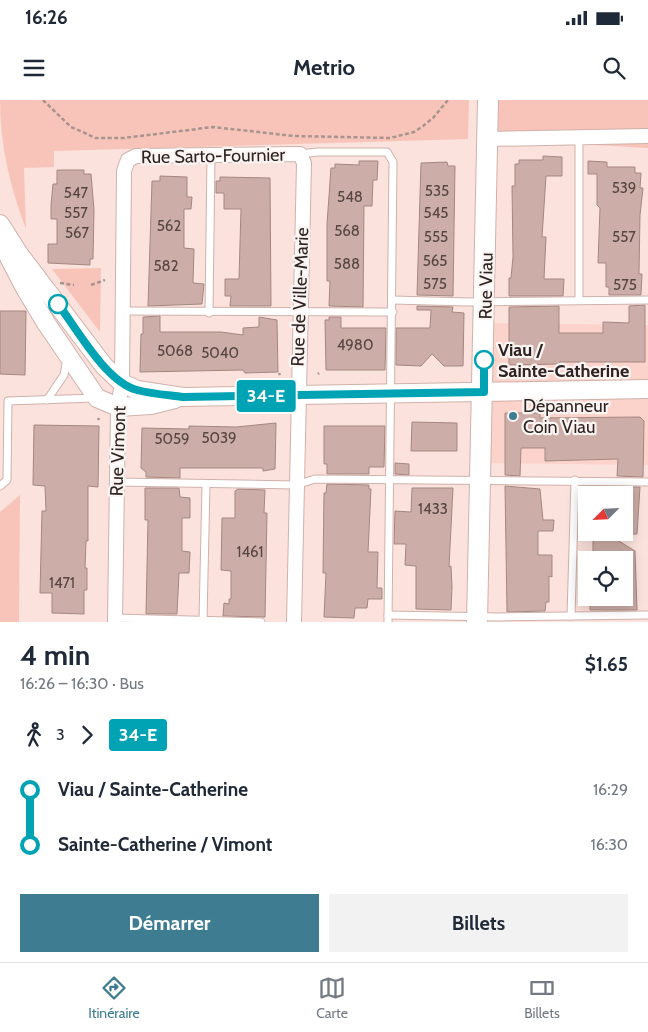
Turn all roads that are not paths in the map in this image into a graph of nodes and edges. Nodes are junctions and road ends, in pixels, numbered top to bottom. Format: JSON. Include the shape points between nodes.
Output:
{"nodes":[{"id":1,"x":488,"y":100,"type":"edge"},
{"id":2,"x":579,"y":136,"type":"junction"},
{"id":3,"x":648,"y":136,"type":"edge"},
{"id":4,"x":488,"y":139,"type":"junction"},
{"id":5,"x":300,"y":154,"type":"junction"},
{"id":6,"x":211,"y":155,"type":"junction"},
{"id":7,"x":128,"y":160,"type":"joint"},
{"id":8,"x":0,"y":224,"type":"edge"},
{"id":9,"x":4,"y":244,"type":"edge"},
{"id":10,"x":579,"y":299,"type":"junction"},
{"id":11,"x":393,"y":300,"type":"junction"},
{"id":12,"x":648,"y":300,"type":"edge"},
{"id":13,"x":485,"y":302,"type":"junction"},
{"id":14,"x":122,"y":311,"type":"junction"},
{"id":15,"x":300,"y":312,"type":"junction"},
{"id":16,"x":393,"y":312,"type":"junction"},
{"id":17,"x":209,"y":313,"type":"junction"},
{"id":18,"x":68,"y":356,"type":"junction"},
{"id":19,"x":122,"y":383,"type":"junction"},
{"id":20,"x":648,"y":389,"type":"edge"},
{"id":21,"x":484,"y":392,"type":"junction"},
{"id":22,"x":392,"y":394,"type":"junction"},
{"id":23,"x":298,"y":395,"type":"junction"},
{"id":24,"x":183,"y":397,"type":"junction"},
{"id":25,"x":98,"y":398,"type":"junction"},
{"id":26,"x":47,"y":400,"type":"junction"},
{"id":27,"x":118,"y":407,"type":"junction"},
{"id":28,"x":575,"y":480,"type":"junction"},
{"id":29,"x":390,"y":481,"type":"junction"},
{"id":30,"x":481,"y":481,"type":"junction"},
{"id":31,"x":117,"y":482,"type":"junction"},
{"id":32,"x":648,"y":482,"type":"edge"},
{"id":33,"x":206,"y":485,"type":"junction"},
{"id":34,"x":296,"y":485,"type":"junction"},
{"id":35,"x":0,"y":486,"type":"edge"},
{"id":36,"x":648,"y":615,"type":"edge"},
{"id":37,"x":571,"y":616,"type":"junction"},
{"id":38,"x":388,"y":618,"type":"edge"},
{"id":39,"x":477,"y":619,"type":"edge"},
{"id":40,"x":115,"y":620,"type":"edge"},
{"id":41,"x":203,"y":620,"type":"junction"},
{"id":42,"x":261,"y":622,"type":"edge"},
{"id":43,"x":294,"y":622,"type":"edge"}],
"edges":[{"from":1,"to":4,"type":"main road","name":"Rue Viau"},
{"from":2,"to":3,"type":"street"},
{"from":2,"to":4,"type":"street"},
{"from":2,"to":10,"type":"lane"},
{"from":4,"to":13,"type":"main road","name":"Rue Viau"},
{"from":5,"to":6,"type":"street","name":"Rue Sarto-Fournier"},
{"from":5,"to":11,"type":"lane","via":[[386,152],[393,162]]},
{"from":5,"to":15,"type":"street","name":"Rue de Ville-Marie","via":[[304,163]]},
{"from":6,"to":7,"type":"street","name":"Rue Sarto-Fournier","via":[[136,156]]},
{"from":6,"to":17,"type":"lane"},
{"from":7,"to":14,"type":"street","name":"Rue Vimont","via":[[124,170]]},
{"from":8,"to":9,"type":"street"},
{"from":9,"to":18,"type":"street","via":[[25,288]]},
{"from":9,"to":19,"type":"street","via":[[104,366]]},
{"from":10,"to":12,"type":"lane"},
{"from":10,"to":13,"type":"lane"},
{"from":11,"to":13,"type":"lane"},
{"from":11,"to":16,"type":"lane"},
{"from":13,"to":21,"type":"main road","name":"Rue Viau"},
{"from":14,"to":17,"type":"lane"},
{"from":14,"to":19,"type":"street","name":"Rue Vimont"},
{"from":15,"to":16,"type":"lane"},
{"from":15,"to":17,"type":"lane"},
{"from":15,"to":23,"type":"street","name":"Rue de Ville-Marie"},
{"from":16,"to":22,"type":"lane"},
{"from":18,"to":25,"type":"street"},
{"from":18,"to":26,"type":"lane","via":[[64,375]]},
{"from":19,"to":24,"type":"street","via":[[137,390]]},
{"from":19,"to":27,"type":"street","name":"Rue Vimont"},
{"from":20,"to":21,"type":"street"},
{"from":21,"to":22,"type":"street"},
{"from":21,"to":30,"type":"main road","name":"Rue Viau"},
{"from":22,"to":23,"type":"street"},
{"from":22,"to":29,"type":"lane"},
{"from":23,"to":24,"type":"street"},
{"from":23,"to":34,"type":"street","name":"Rue de Ville-Marie"},
{"from":24,"to":27,"type":"street","via":[[151,405]]},
{"from":25,"to":26,"type":"lane"},
{"from":25,"to":27,"type":"street"},
{"from":26,"to":35,"type":"lane","via":[[8,401],[7,480]]},
{"from":27,"to":31,"type":"street","name":"Rue Vimont"},
{"from":28,"to":30,"type":"lane"},
{"from":28,"to":32,"type":"lane"},
{"from":28,"to":37,"type":"lane"},
{"from":29,"to":30,"type":"lane"},
{"from":29,"to":34,"type":"lane","via":[[315,479]]},
{"from":29,"to":38,"type":"lane"},
{"from":30,"to":39,"type":"main road","name":"Rue Viau"},
{"from":31,"to":33,"type":"lane"},
{"from":31,"to":40,"type":"street","name":"Rue Vimont"},
{"from":33,"to":34,"type":"lane"},
{"from":33,"to":41,"type":"lane"},
{"from":34,"to":43,"type":"street","name":"Rue de Ville-Marie"},
{"from":36,"to":37,"type":"lane"},
{"from":37,"to":39,"type":"lane"},
{"from":38,"to":39,"type":"lane"},
{"from":40,"to":41,"type":"lane"},
{"from":41,"to":42,"type":"lane"}]}
